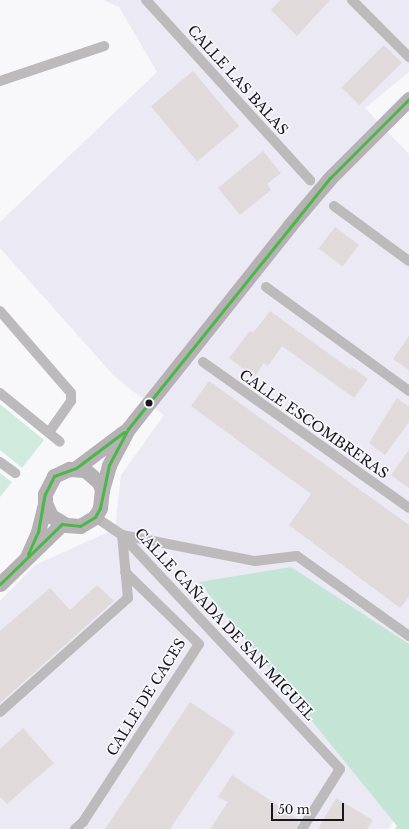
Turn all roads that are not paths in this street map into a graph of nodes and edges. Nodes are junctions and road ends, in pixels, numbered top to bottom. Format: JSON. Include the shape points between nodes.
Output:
{"nodes":[{"id":1,"x":146,"y":0,"type":"edge"},
{"id":2,"x":352,"y":0,"type":"edge"},
{"id":3,"x":104,"y":46,"type":"dead end"},
{"id":4,"x":409,"y":57,"type":"edge"},
{"id":5,"x":0,"y":81,"type":"edge"},
{"id":6,"x":409,"y":99,"type":"edge"},
{"id":7,"x":310,"y":180,"type":"dead end"},
{"id":8,"x":334,"y":206,"type":"dead end"},
{"id":9,"x":409,"y":261,"type":"edge"},
{"id":10,"x":266,"y":287,"type":"dead end"},
{"id":11,"x":0,"y":311,"type":"edge"},
{"id":12,"x":203,"y":362,"type":"dead end"},
{"id":13,"x":409,"y":392,"type":"edge"},
{"id":14,"x":0,"y":393,"type":"edge"},
{"id":15,"x":128,"y":430,"type":"junction"},
{"id":16,"x":49,"y":432,"type":"junction"},
{"id":17,"x":60,"y":442,"type":"dead end"},
{"id":18,"x":0,"y":462,"type":"edge"},
{"id":19,"x":76,"y":468,"type":"junction"},
{"id":20,"x":15,"y":474,"type":"dead end"},
{"id":21,"x":102,"y":490,"type":"junction"},
{"id":22,"x":45,"y":503,"type":"junction"},
{"id":23,"x":409,"y":508,"type":"edge"},
{"id":24,"x":95,"y":517,"type":"junction"},
{"id":25,"x":62,"y":524,"type":"junction"},
{"id":26,"x":122,"y":535,"type":"junction"},
{"id":27,"x":26,"y":557,"type":"junction"},
{"id":28,"x":126,"y":572,"type":"junction"},
{"id":29,"x":0,"y":584,"type":"edge"},
{"id":30,"x":409,"y":636,"type":"edge"},
{"id":31,"x":0,"y":712,"type":"edge"},
{"id":32,"x":76,"y":829,"type":"edge"},
{"id":33,"x":302,"y":829,"type":"edge"}],
"edges":[{"from":1,"to":7,"type":"street","name":"CALLE LAS BALAS"},
{"from":2,"to":4,"type":"street"},
{"from":3,"to":5,"type":"street"},
{"from":6,"to":15,"type":"main road","via":[[330,178],[290,225]]},
{"from":8,"to":9,"type":"street"},
{"from":10,"to":13,"type":"street"},
{"from":11,"to":16,"type":"street","via":[[70,393],[71,401]]},
{"from":12,"to":23,"type":"street","name":"CALLE ESCOMBRERAS"},
{"from":14,"to":16,"type":"street"},
{"from":15,"to":19,"type":"main road"},
{"from":15,"to":21,"type":"main road","via":[[113,457]]},
{"from":16,"to":17,"type":"street"},
{"from":18,"to":20,"type":"street"},
{"from":19,"to":21,"type":"main road","via":[[92,474]]},
{"from":19,"to":22,"type":"main road","via":[[54,476],[45,494]]},
{"from":21,"to":24,"type":"main road","via":[[100,508]]},
{"from":22,"to":25,"type":"main road","via":[[51,516]]},
{"from":22,"to":27,"type":"main road","via":[[38,532]]},
{"from":24,"to":25,"type":"main road","via":[[80,526]]},
{"from":24,"to":26,"type":"street"},
{"from":25,"to":27,"type":"main road"},
{"from":26,"to":28,"type":"street"},
{"from":26,"to":30,"type":"street","name":"CALLE CAÑADA DE SAN MIGUEL","via":[[255,560],[297,556]]},
{"from":26,"to":33,"type":"street","name":"CALLE CAÑADA DE SAN MIGUEL","via":[[340,769]]},
{"from":27,"to":29,"type":"main road"},
{"from":28,"to":31,"type":"street","via":[[128,598]]},
{"from":28,"to":32,"type":"street","name":"CALLE DE CACES","via":[[199,644]]}]}
